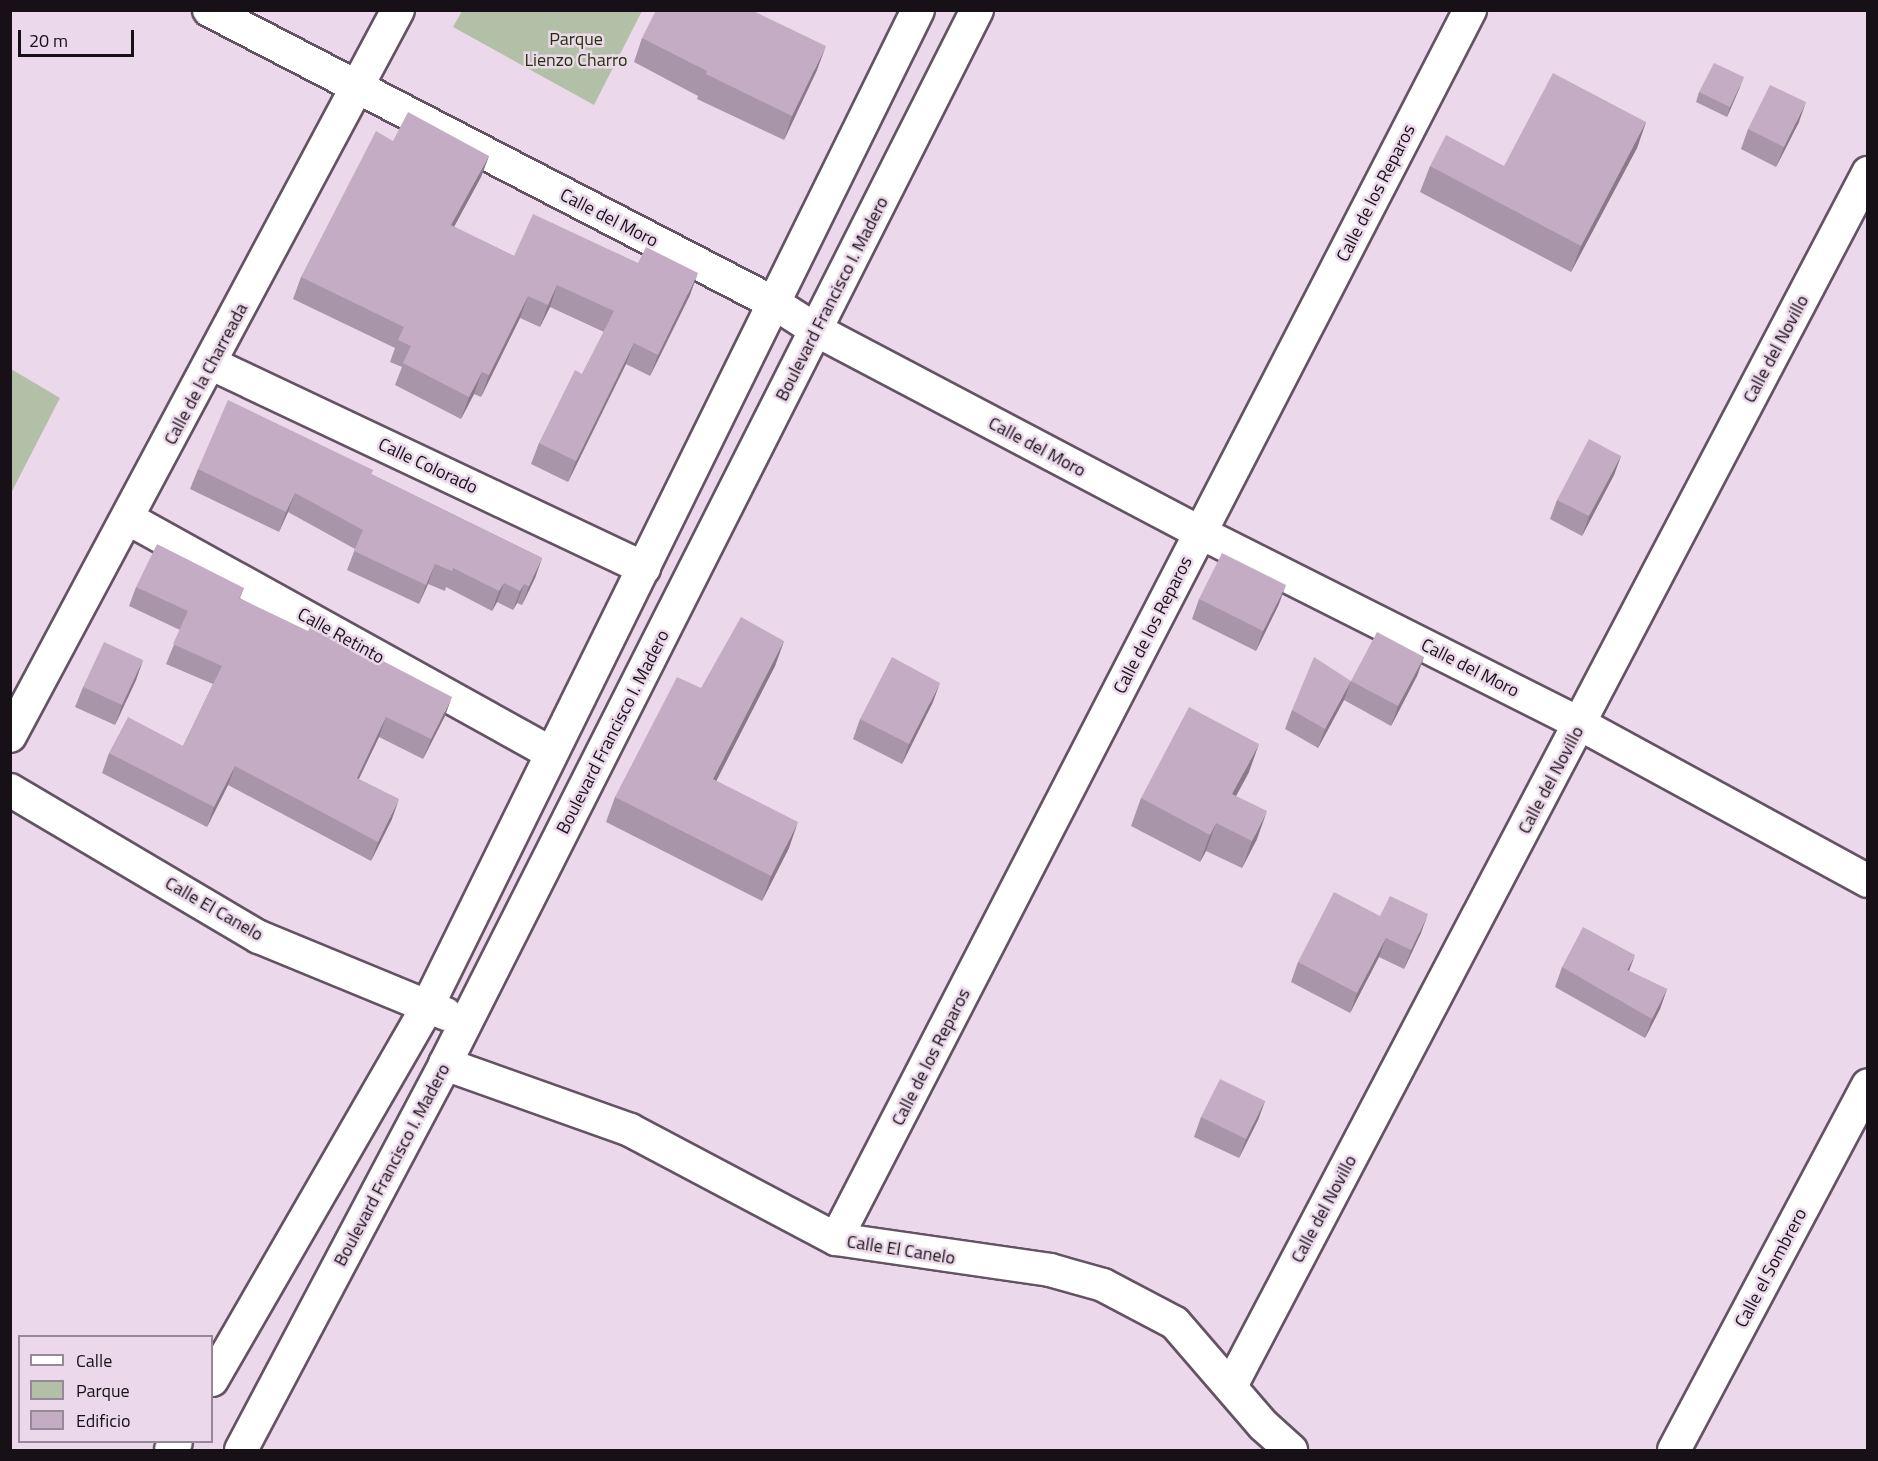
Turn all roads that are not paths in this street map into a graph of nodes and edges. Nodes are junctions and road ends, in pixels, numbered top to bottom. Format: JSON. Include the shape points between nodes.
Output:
{"nodes":[{"id":1,"x":209,"y":10,"type":"edge"},
{"id":2,"x":398,"y":10,"type":"edge"},
{"id":3,"x":918,"y":10,"type":"edge"},
{"id":4,"x":977,"y":10,"type":"edge"},
{"id":5,"x":1470,"y":10,"type":"edge"},
{"id":6,"x":357,"y":89,"type":"junction"},
{"id":7,"x":1868,"y":173,"type":"edge"},
{"id":8,"x":774,"y":303,"type":"junction"},
{"id":9,"x":816,"y":330,"type":"junction"},
{"id":10,"x":212,"y":364,"type":"junction"},
{"id":11,"x":129,"y":519,"type":"junction"},
{"id":12,"x":1201,"y":533,"type":"junction"},
{"id":13,"x":644,"y":568,"type":"junction"},
{"id":14,"x":1580,"y":724,"type":"junction"},
{"id":15,"x":10,"y":736,"type":"edge"},
{"id":16,"x":552,"y":753,"type":"junction"},
{"id":17,"x":10,"y":790,"type":"edge"},
{"id":18,"x":1868,"y":880,"type":"edge"},
{"id":19,"x":427,"y":1007,"type":"junction"},
{"id":20,"x":466,"y":1022,"type":"junction"},
{"id":21,"x":445,"y":1064,"type":"junction"},
{"id":22,"x":1868,"y":1085,"type":"edge"},
{"id":23,"x":836,"y":1239,"type":"junction"},
{"id":24,"x":213,"y":1378,"type":"edge"},
{"id":25,"x":1232,"y":1384,"type":"junction"},
{"id":26,"x":241,"y":1450,"type":"edge"},
{"id":27,"x":1291,"y":1450,"type":"edge"},
{"id":28,"x":1674,"y":1450,"type":"edge"}],
"edges":[{"from":1,"to":6,"type":"street","name":"Calle del Moro"},
{"from":2,"to":6,"type":"street","name":"Calle de la Charreada"},
{"from":3,"to":8,"type":"street"},
{"from":4,"to":9,"type":"street","name":"Boulevard Francisco I. Madero"},
{"from":5,"to":12,"type":"street","name":"Calle de los Reparos"},
{"from":6,"to":8,"type":"street","name":"Calle del Moro"},
{"from":6,"to":10,"type":"street","name":"Calle de la Charreada"},
{"from":7,"to":14,"type":"street","name":"Calle del Novillo"},
{"from":8,"to":9,"type":"street","name":"Calle del Moro"},
{"from":8,"to":13,"type":"street"},
{"from":9,"to":12,"type":"street","name":"Calle del Moro"},
{"from":9,"to":20,"type":"street","name":"Boulevard Francisco I. Madero"},
{"from":10,"to":11,"type":"street","name":"Calle de la Charreada"},
{"from":10,"to":13,"type":"street","name":"Calle Colorado"},
{"from":11,"to":15,"type":"street","name":"Calle de la Charreada"},
{"from":11,"to":16,"type":"street","name":"Calle Retinto"},
{"from":12,"to":14,"type":"street","name":"Calle del Moro"},
{"from":12,"to":23,"type":"street","name":"Calle de los Reparos"},
{"from":13,"to":16,"type":"street"},
{"from":14,"to":18,"type":"street","name":"Calle del Moro"},
{"from":14,"to":25,"type":"street","name":"Calle del Novillo"},
{"from":16,"to":19,"type":"street"},
{"from":17,"to":19,"type":"street","name":"Calle El Canelo","via":[[259,937]]},
{"from":19,"to":20,"type":"street","name":"Calle El Canelo"},
{"from":19,"to":24,"type":"street"},
{"from":20,"to":21,"type":"street","name":"Boulevard Francisco I. Madero"},
{"from":21,"to":23,"type":"street","name":"Calle El Canelo","via":[[630,1130]]},
{"from":21,"to":26,"type":"street","name":"Boulevard Francisco I. Madero"},
{"from":22,"to":28,"type":"street","name":"Calle el Sombrero"},
{"from":23,"to":25,"type":"street","name":"Calle El Canelo","via":[[1050,1270],[1103,1285],[1175,1323]]},
{"from":25,"to":27,"type":"street","name":"Calle El Canelo","via":[[1263,1425]]}]}
